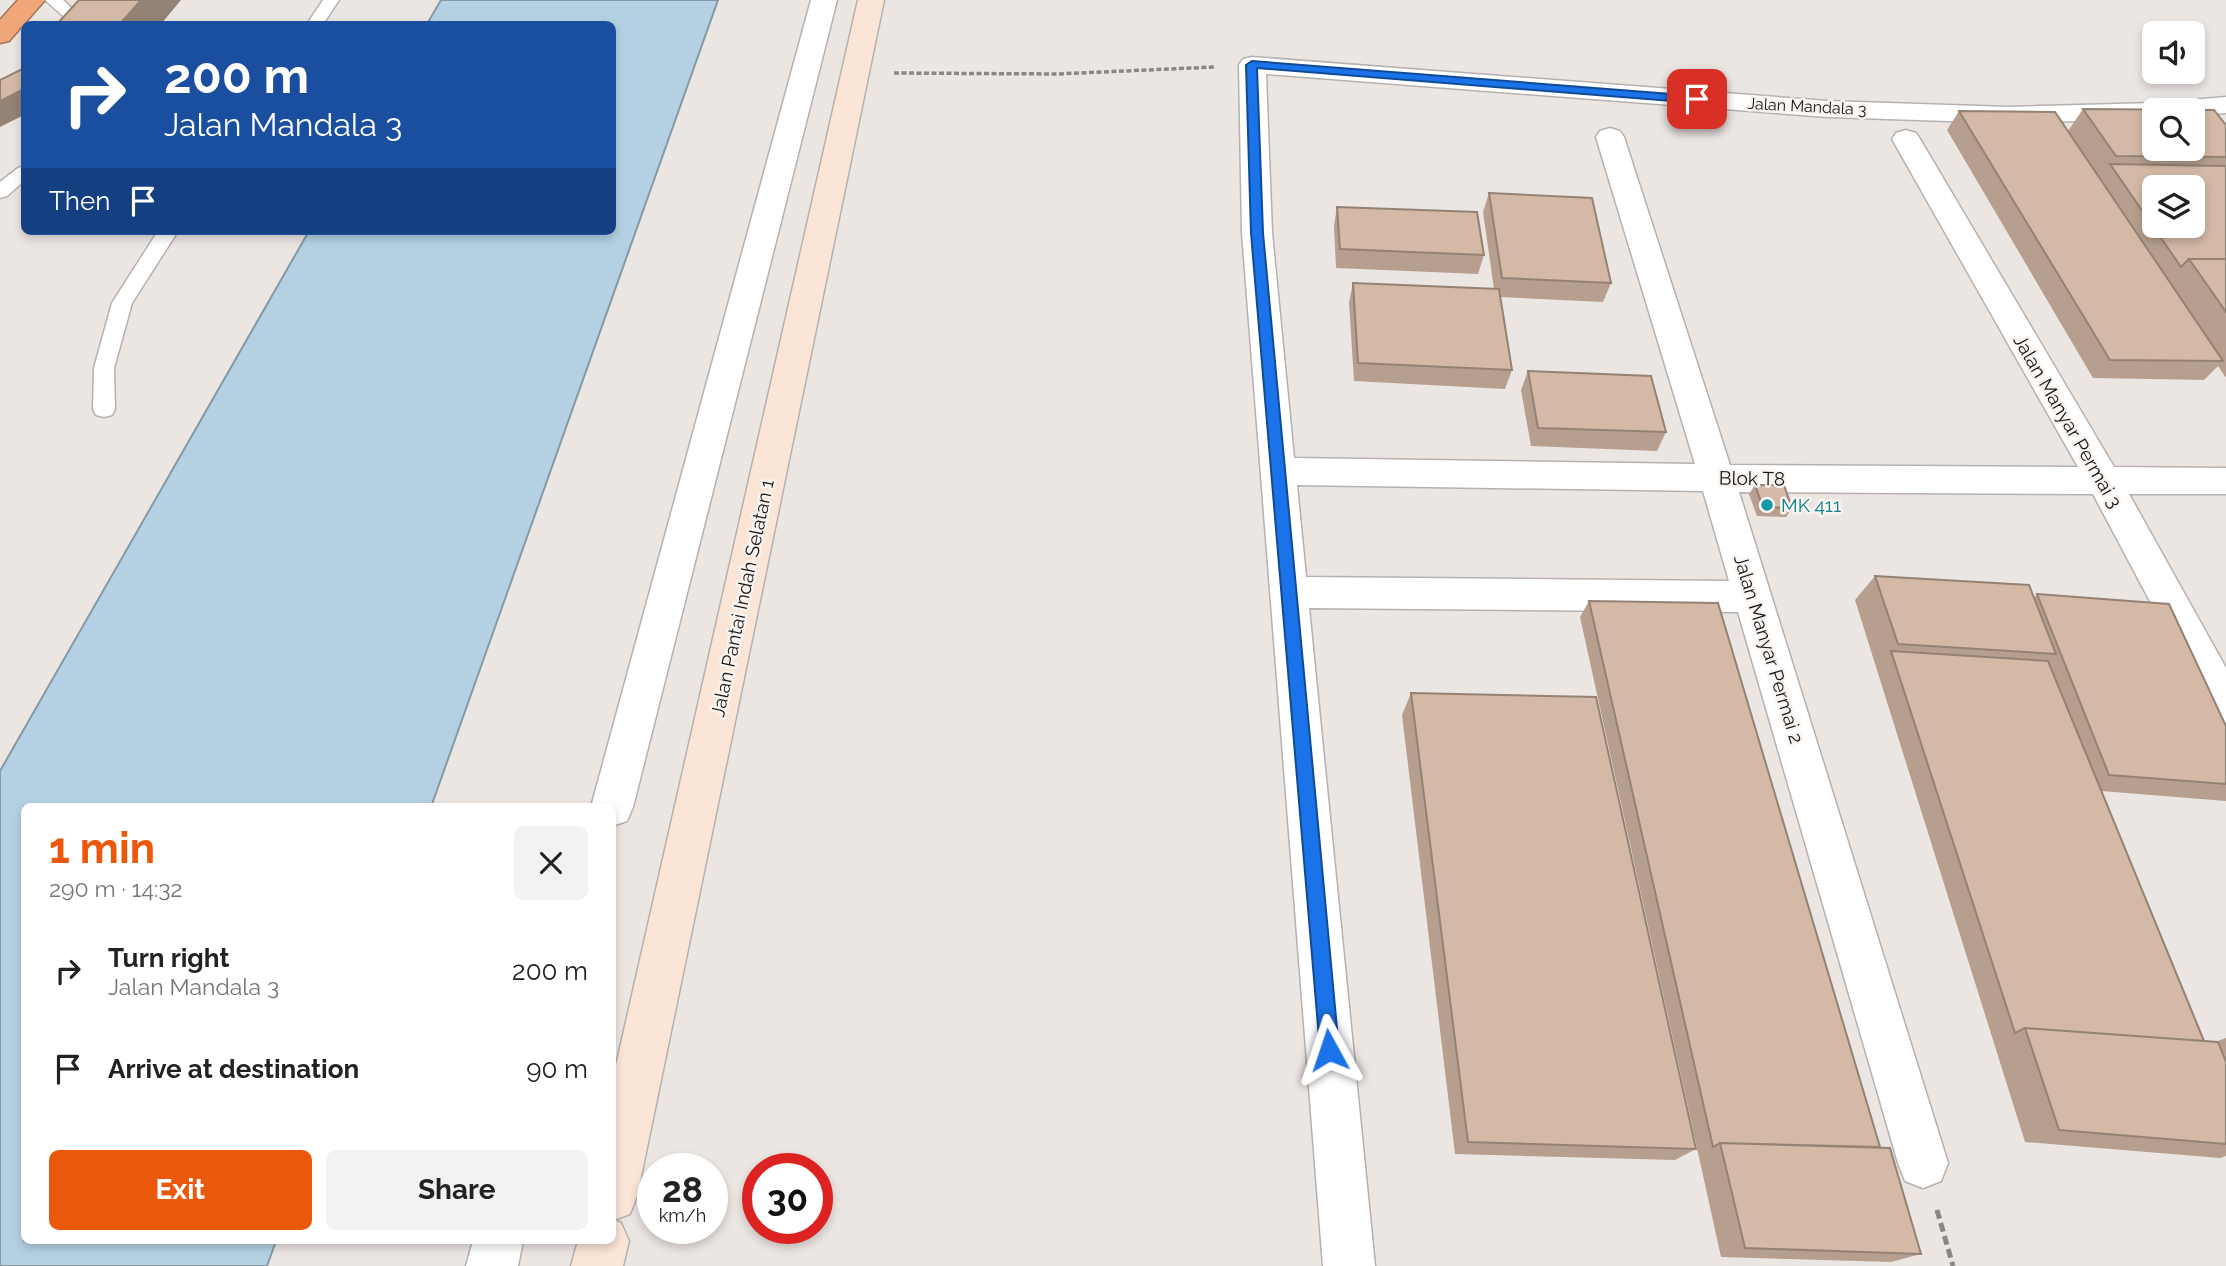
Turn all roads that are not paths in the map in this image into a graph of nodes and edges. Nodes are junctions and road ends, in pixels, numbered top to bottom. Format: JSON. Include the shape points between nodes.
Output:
{"nodes":[{"id":1,"x":32,"y":0,"type":"edge"},
{"id":2,"x":53,"y":0,"type":"edge"},
{"id":3,"x":331,"y":0,"type":"edge"},
{"id":4,"x":824,"y":0,"type":"edge"},
{"id":5,"x":871,"y":0,"type":"edge"},
{"id":6,"x":78,"y":21,"type":"edge"},
{"id":7,"x":317,"y":21,"type":"edge"},
{"id":8,"x":0,"y":35,"type":"edge"},
{"id":9,"x":2226,"y":105,"type":"edge"},
{"id":10,"x":2205,"y":107,"type":"edge"},
{"id":11,"x":2142,"y":111,"type":"edge"},
{"id":12,"x":1610,"y":136,"type":"dead end"},
{"id":13,"x":1906,"y":139,"type":"dead end"},
{"id":14,"x":21,"y":174,"type":"edge"},
{"id":15,"x":0,"y":191,"type":"edge"},
{"id":16,"x":165,"y":235,"type":"edge"},
{"id":17,"x":104,"y":409,"type":"dead end"},
{"id":18,"x":1278,"y":471,"type":"junction"},
{"id":19,"x":1717,"y":478,"type":"junction"},
{"id":20,"x":2104,"y":481,"type":"junction"},
{"id":21,"x":2226,"y":481,"type":"edge"},
{"id":22,"x":1287,"y":592,"type":"junction"},
{"id":23,"x":1753,"y":597,"type":"junction"},
{"id":24,"x":2226,"y":706,"type":"edge"},
{"id":25,"x":613,"y":803,"type":"edge"},
{"id":26,"x":1923,"y":1163,"type":"road end"},
{"id":27,"x":616,"y":1178,"type":"edge"},
{"id":28,"x":497,"y":1244,"type":"edge"},
{"id":29,"x":602,"y":1244,"type":"edge"},
{"id":30,"x":492,"y":1266,"type":"edge"},
{"id":31,"x":597,"y":1266,"type":"edge"},
{"id":32,"x":1349,"y":1266,"type":"edge"}],
"edges":[{"from":1,"to":8,"type":"highway"},
{"from":2,"to":6,"type":"lane"},
{"from":3,"to":7,"type":"lane"},
{"from":4,"to":25,"type":"street"},
{"from":5,"to":27,"type":"street","name":"Jalan Pantai Indah Selatan 1"},
{"from":9,"to":10,"type":"street"},
{"from":11,"to":18,"type":"street","name":"Jalan Mandala 3","via":[[2009,115],[1828,108],[1252,65],[1257,233]]},
{"from":12,"to":19,"type":"street","name":"Jalan Manyar Permai 2"},
{"from":13,"to":20,"type":"street","name":"Jalan Manyar Permai 3"},
{"from":14,"to":15,"type":"lane"},
{"from":16,"to":17,"type":"lane","via":[[122,303],[104,368]]},
{"from":18,"to":19,"type":"street","name":"Blok T8"},
{"from":18,"to":22,"type":"street"},
{"from":19,"to":20,"type":"street","name":"Blok T8"},
{"from":19,"to":23,"type":"street","name":"Jalan Manyar Permai 2"},
{"from":20,"to":21,"type":"street","name":"Blok T8"},
{"from":20,"to":24,"type":"street","name":"Jalan Manyar Permai 3"},
{"from":22,"to":23,"type":"street"},
{"from":22,"to":32,"type":"street"},
{"from":23,"to":26,"type":"street","name":"Jalan Manyar Permai 2"},
{"from":28,"to":30,"type":"street"},
{"from":29,"to":31,"type":"street"}]}
